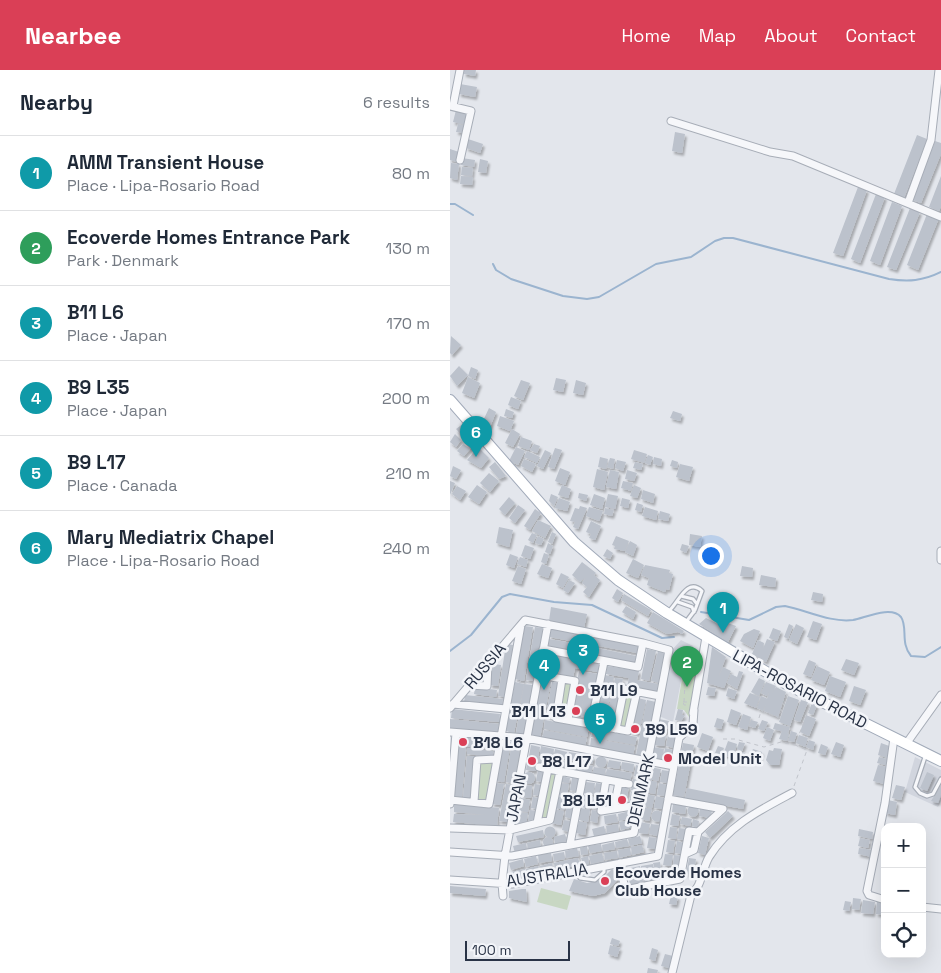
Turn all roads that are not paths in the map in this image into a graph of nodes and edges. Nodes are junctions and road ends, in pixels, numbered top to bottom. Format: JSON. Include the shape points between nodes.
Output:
{"nodes":[{"id":1,"x":460,"y":70,"type":"edge"},
{"id":2,"x":939,"y":70,"type":"edge"},
{"id":3,"x":452,"y":106,"type":"edge"},
{"id":4,"x":671,"y":121,"type":"dead end"},
{"id":5,"x":460,"y":160,"type":"dead end"},
{"id":6,"x":908,"y":203,"type":"junction"},
{"id":7,"x":941,"y":217,"type":"edge"},
{"id":8,"x":450,"y":400,"type":"edge"},
{"id":9,"x":941,"y":550,"type":"edge"},
{"id":10,"x":941,"y":560,"type":"edge"},
{"id":11,"x":681,"y":596,"type":"junction"},
{"id":12,"x":678,"y":602,"type":"junction"},
{"id":13,"x":698,"y":605,"type":"junction"},
{"id":14,"x":694,"y":612,"type":"junction"},
{"id":15,"x":667,"y":613,"type":"junction"},
{"id":16,"x":548,"y":624,"type":"junction"},
{"id":17,"x":521,"y":625,"type":"junction"},
{"id":18,"x":688,"y":625,"type":"junction"},
{"id":19,"x":706,"y":637,"type":"junction"},
{"id":20,"x":643,"y":643,"type":"junction"},
{"id":21,"x":543,"y":650,"type":"junction"},
{"id":22,"x":604,"y":662,"type":"junction"},
{"id":23,"x":488,"y":663,"type":"junction"},
{"id":24,"x":538,"y":675,"type":"junction"},
{"id":25,"x":562,"y":679,"type":"junction"},
{"id":26,"x":469,"y":685,"type":"junction"},
{"id":27,"x":637,"y":691,"type":"junction"},
{"id":28,"x":941,"y":695,"type":"edge"},
{"id":29,"x":660,"y":696,"type":"junction"},
{"id":30,"x":451,"y":706,"type":"edge"},
{"id":31,"x":506,"y":709,"type":"junction"},
{"id":32,"x":568,"y":720,"type":"junction"},
{"id":33,"x":591,"y":724,"type":"junction"},
{"id":34,"x":616,"y":729,"type":"junction"},
{"id":35,"x":453,"y":732,"type":"edge"},
{"id":36,"x":500,"y":736,"type":"junction"},
{"id":37,"x":526,"y":738,"type":"junction"},
{"id":38,"x":894,"y":738,"type":"junction"},
{"id":39,"x":906,"y":744,"type":"junction"},
{"id":40,"x":926,"y":754,"type":"junction"},
{"id":41,"x":496,"y":759,"type":"junction"},
{"id":42,"x":648,"y":761,"type":"junction"},
{"id":43,"x":941,"y":761,"type":"edge"},
{"id":44,"x":674,"y":766,"type":"junction"},
{"id":45,"x":539,"y":767,"type":"dead end"},
{"id":46,"x":548,"y":769,"type":"junction"},
{"id":47,"x":560,"y":771,"type":"junction"},
{"id":48,"x":583,"y":776,"type":"junction"},
{"id":49,"x":606,"y":780,"type":"junction"},
{"id":50,"x":941,"y":780,"type":"edge"},
{"id":51,"x":619,"y":782,"type":"junction"},
{"id":52,"x":629,"y":784,"type":"dead end"},
{"id":53,"x":792,"y":793,"type":"road end"},
{"id":54,"x":668,"y":799,"type":"junction"},
{"id":55,"x":450,"y":800,"type":"edge"},
{"id":56,"x":474,"y":802,"type":"junction"},
{"id":57,"x":450,"y":805,"type":"edge"},
{"id":58,"x":639,"y":805,"type":"junction"},
{"id":59,"x":614,"y":808,"type":"junction"},
{"id":60,"x":537,"y":823,"type":"junction"},
{"id":61,"x":450,"y":828,"type":"edge"},
{"id":62,"x":510,"y":830,"type":"junction"},
{"id":63,"x":573,"y":843,"type":"junction"},
{"id":64,"x":450,"y":852,"type":"edge"},
{"id":65,"x":505,"y":856,"type":"junction"},
{"id":66,"x":620,"y":863,"type":"junction"},
{"id":67,"x":605,"y":866,"type":"junction"},
{"id":68,"x":579,"y":871,"type":"junction"},
{"id":69,"x":450,"y":880,"type":"edge"},
{"id":70,"x":502,"y":883,"type":"junction"},
{"id":71,"x":503,"y":896,"type":"dead end"},
{"id":72,"x":881,"y":899,"type":"edge"},
{"id":73,"x":926,"y":907,"type":"edge"},
{"id":74,"x":941,"y":909,"type":"edge"},
{"id":75,"x":672,"y":973,"type":"edge"}],
"edges":[{"from":1,"to":3,"type":"street"},
{"from":2,"to":6,"type":"street","via":[[931,140]]},
{"from":3,"to":5,"type":"street","via":[[472,111]]},
{"from":4,"to":6,"type":"street","via":[[793,156]]},
{"from":6,"to":7,"type":"street"},
{"from":8,"to":15,"type":"main road","name":"LIPA-ROSARIO ROAD","via":[[580,548],[618,580]]},
{"from":9,"to":10,"type":"street"},
{"from":11,"to":12,"type":"lane"},
{"from":11,"to":13,"type":"lane","via":[[693,599]]},
{"from":11,"to":13,"type":"lane","via":[[687,588],[699,588],[702,591]]},
{"from":12,"to":14,"type":"lane","via":[[692,607]]},
{"from":12,"to":15,"type":"lane"},
{"from":13,"to":14,"type":"lane"},
{"from":14,"to":18,"type":"lane"},
{"from":15,"to":18,"type":"main road","name":"LIPA-ROSARIO ROAD"},
{"from":16,"to":17,"type":"street","via":[[525,620]]},
{"from":16,"to":20,"type":"street"},
{"from":16,"to":21,"type":"street","name":"JAPAN"},
{"from":17,"to":23,"type":"street","name":"RUSSIA"},
{"from":17,"to":31,"type":"street"},
{"from":18,"to":19,"type":"main road","name":"LIPA-ROSARIO ROAD"},
{"from":19,"to":38,"type":"main road","name":"LIPA-ROSARIO ROAD","via":[[790,686]]},
{"from":19,"to":44,"type":"street","name":"AUSTRALIA","via":[[694,721],[679,738]]},
{"from":20,"to":22,"type":"street","via":[[638,667]]},
{"from":20,"to":29,"type":"street","name":"DENMARK","via":[[669,650]]},
{"from":21,"to":22,"type":"street"},
{"from":21,"to":24,"type":"street","name":"JAPAN"},
{"from":22,"to":33,"type":"street"},
{"from":23,"to":26,"type":"street","name":"RUSSIA"},
{"from":23,"to":26,"type":"street","via":[[487,686]]},
{"from":24,"to":25,"type":"street"},
{"from":24,"to":37,"type":"street","name":"JAPAN"},
{"from":25,"to":32,"type":"street","via":[[556,718]]},
{"from":25,"to":32,"type":"street","via":[[575,681]]},
{"from":26,"to":30,"type":"street","name":"RUSSIA"},
{"from":27,"to":29,"type":"street"},
{"from":27,"to":34,"type":"street","via":[[628,731]]},
{"from":27,"to":34,"type":"street","via":[[624,689]]},
{"from":28,"to":39,"type":"street"},
{"from":29,"to":42,"type":"street","name":"DENMARK"},
{"from":30,"to":31,"type":"street"},
{"from":31,"to":36,"type":"street"},
{"from":32,"to":33,"type":"street"},
{"from":33,"to":34,"type":"street"},
{"from":35,"to":36,"type":"street"},
{"from":35,"to":55,"type":"street"},
{"from":36,"to":37,"type":"street"},
{"from":36,"to":41,"type":"street"},
{"from":37,"to":42,"type":"street"},
{"from":37,"to":62,"type":"street","name":"JAPAN"},
{"from":38,"to":39,"type":"main road","name":"LIPA-ROSARIO ROAD"},
{"from":38,"to":72,"type":"street","via":[[867,891],[868,895]]},
{"from":39,"to":40,"type":"main road","name":"LIPA-ROSARIO ROAD"},
{"from":40,"to":43,"type":"main road","name":"LIPA-ROSARIO ROAD"},
{"from":40,"to":50,"type":"lane","via":[[915,787],[927,796],[933,794]]},
{"from":41,"to":56,"type":"street","via":[[489,804]]},
{"from":41,"to":56,"type":"street","via":[[477,760]]},
{"from":42,"to":44,"type":"street"},
{"from":42,"to":58,"type":"street","name":"DENMARK"},
{"from":44,"to":54,"type":"street","name":"AUSTRALIA"},
{"from":45,"to":46,"type":"street"},
{"from":46,"to":47,"type":"street"},
{"from":46,"to":60,"type":"street"},
{"from":47,"to":48,"type":"street"},
{"from":47,"to":60,"type":"street","via":[[550,820]]},
{"from":48,"to":49,"type":"street"},
{"from":48,"to":63,"type":"street"},
{"from":49,"to":51,"type":"street"},
{"from":49,"to":59,"type":"street","via":[[601,811]]},
{"from":51,"to":52,"type":"street"},
{"from":51,"to":59,"type":"street"},
{"from":53,"to":75,"type":"street","via":[[742,821],[716,846],[704,865],[697,890],[691,895]]},
{"from":54,"to":66,"type":"street","name":"AUSTRALIA","via":[[658,856]]},
{"from":54,"to":66,"type":"street","via":[[723,810],[698,832],[694,850],[685,854],[680,879],[625,890]]},
{"from":55,"to":56,"type":"street"},
{"from":55,"to":57,"type":"street"},
{"from":58,"to":59,"type":"street"},
{"from":58,"to":63,"type":"street","name":"DENMARK","via":[[634,833]]},
{"from":60,"to":62,"type":"street"},
{"from":61,"to":62,"type":"street"},
{"from":62,"to":65,"type":"street","name":"JAPAN"},
{"from":63,"to":65,"type":"street","name":"DENMARK"},
{"from":64,"to":65,"type":"street","name":"DENMARK"},
{"from":65,"to":70,"type":"street","name":"JAPAN"},
{"from":66,"to":67,"type":"street","name":"AUSTRALIA"},
{"from":67,"to":68,"type":"street","name":"AUSTRALIA"},
{"from":67,"to":68,"type":"lane","via":[[604,872],[595,880],[580,878]]},
{"from":68,"to":70,"type":"street","name":"AUSTRALIA","via":[[512,884]]},
{"from":69,"to":70,"type":"street","name":"AUSTRALIA"},
{"from":70,"to":71,"type":"street","name":"JAPAN"},
{"from":73,"to":74,"type":"street"}]}
